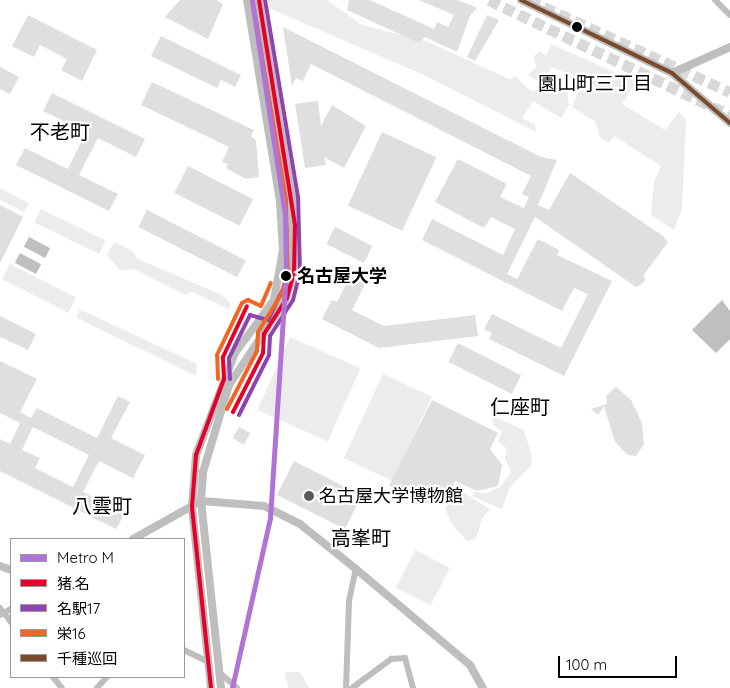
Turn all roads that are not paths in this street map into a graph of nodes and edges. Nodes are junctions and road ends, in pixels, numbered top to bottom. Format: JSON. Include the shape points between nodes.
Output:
{"nodes":[{"id":1,"x":247,"y":0,"type":"edge"},
{"id":2,"x":259,"y":0,"type":"edge"},
{"id":3,"x":521,"y":0,"type":"edge"},
{"id":4,"x":715,"y":0,"type":"edge"},
{"id":5,"x":730,"y":15,"type":"edge"},
{"id":6,"x":730,"y":47,"type":"edge"},
{"id":7,"x":672,"y":73,"type":"junction"},
{"id":8,"x":730,"y":123,"type":"edge"},
{"id":9,"x":201,"y":501,"type":"junction"},
{"id":10,"x":192,"y":506,"type":"junction"},
{"id":11,"x":135,"y":538,"type":"edge"},
{"id":12,"x":356,"y":569,"type":"junction"},
{"id":13,"x":1,"y":612,"type":"edge"},
{"id":14,"x":10,"y":621,"type":"edge"},
{"id":15,"x":185,"y":650,"type":"edge"},
{"id":16,"x":209,"y":662,"type":"junction"},
{"id":17,"x":221,"y":674,"type":"junction"},
{"id":18,"x":54,"y":678,"type":"edge"},
{"id":19,"x":106,"y":678,"type":"edge"},
{"id":20,"x":62,"y":688,"type":"edge"},
{"id":21,"x":97,"y":688,"type":"edge"},
{"id":22,"x":210,"y":688,"type":"edge"},
{"id":23,"x":221,"y":688,"type":"edge"},
{"id":24,"x":237,"y":688,"type":"edge"},
{"id":25,"x":346,"y":688,"type":"edge"},
{"id":26,"x":352,"y":688,"type":"edge"},
{"id":27,"x":413,"y":688,"type":"edge"},
{"id":28,"x":483,"y":688,"type":"edge"}],
"edges":[{"from":1,"to":10,"type":"street","via":[[280,201],[283,257],[274,300],[235,353],[213,402],[196,455]]},
{"from":2,"to":9,"type":"street","via":[[292,198],[294,272],[286,301],[230,385],[210,445]]},
{"from":3,"to":7,"type":"street"},
{"from":4,"to":5,"type":"street"},
{"from":6,"to":7,"type":"street"},
{"from":7,"to":8,"type":"street"},
{"from":9,"to":10,"type":"street"},
{"from":9,"to":12,"type":"street","via":[[264,506],[300,524]]},
{"from":9,"to":17,"type":"street"},
{"from":10,"to":11,"type":"street"},
{"from":10,"to":16,"type":"street"},
{"from":12,"to":25,"type":"street","via":[[349,602]]},
{"from":12,"to":28,"type":"street","via":[[470,665]]},
{"from":13,"to":14,"type":"street"},
{"from":15,"to":16,"type":"street"},
{"from":16,"to":22,"type":"street"},
{"from":17,"to":23,"type":"street"},
{"from":17,"to":24,"type":"street"},
{"from":18,"to":20,"type":"street"},
{"from":19,"to":21,"type":"street"},
{"from":26,"to":27,"type":"street","via":[[391,659],[405,658]]}]}
